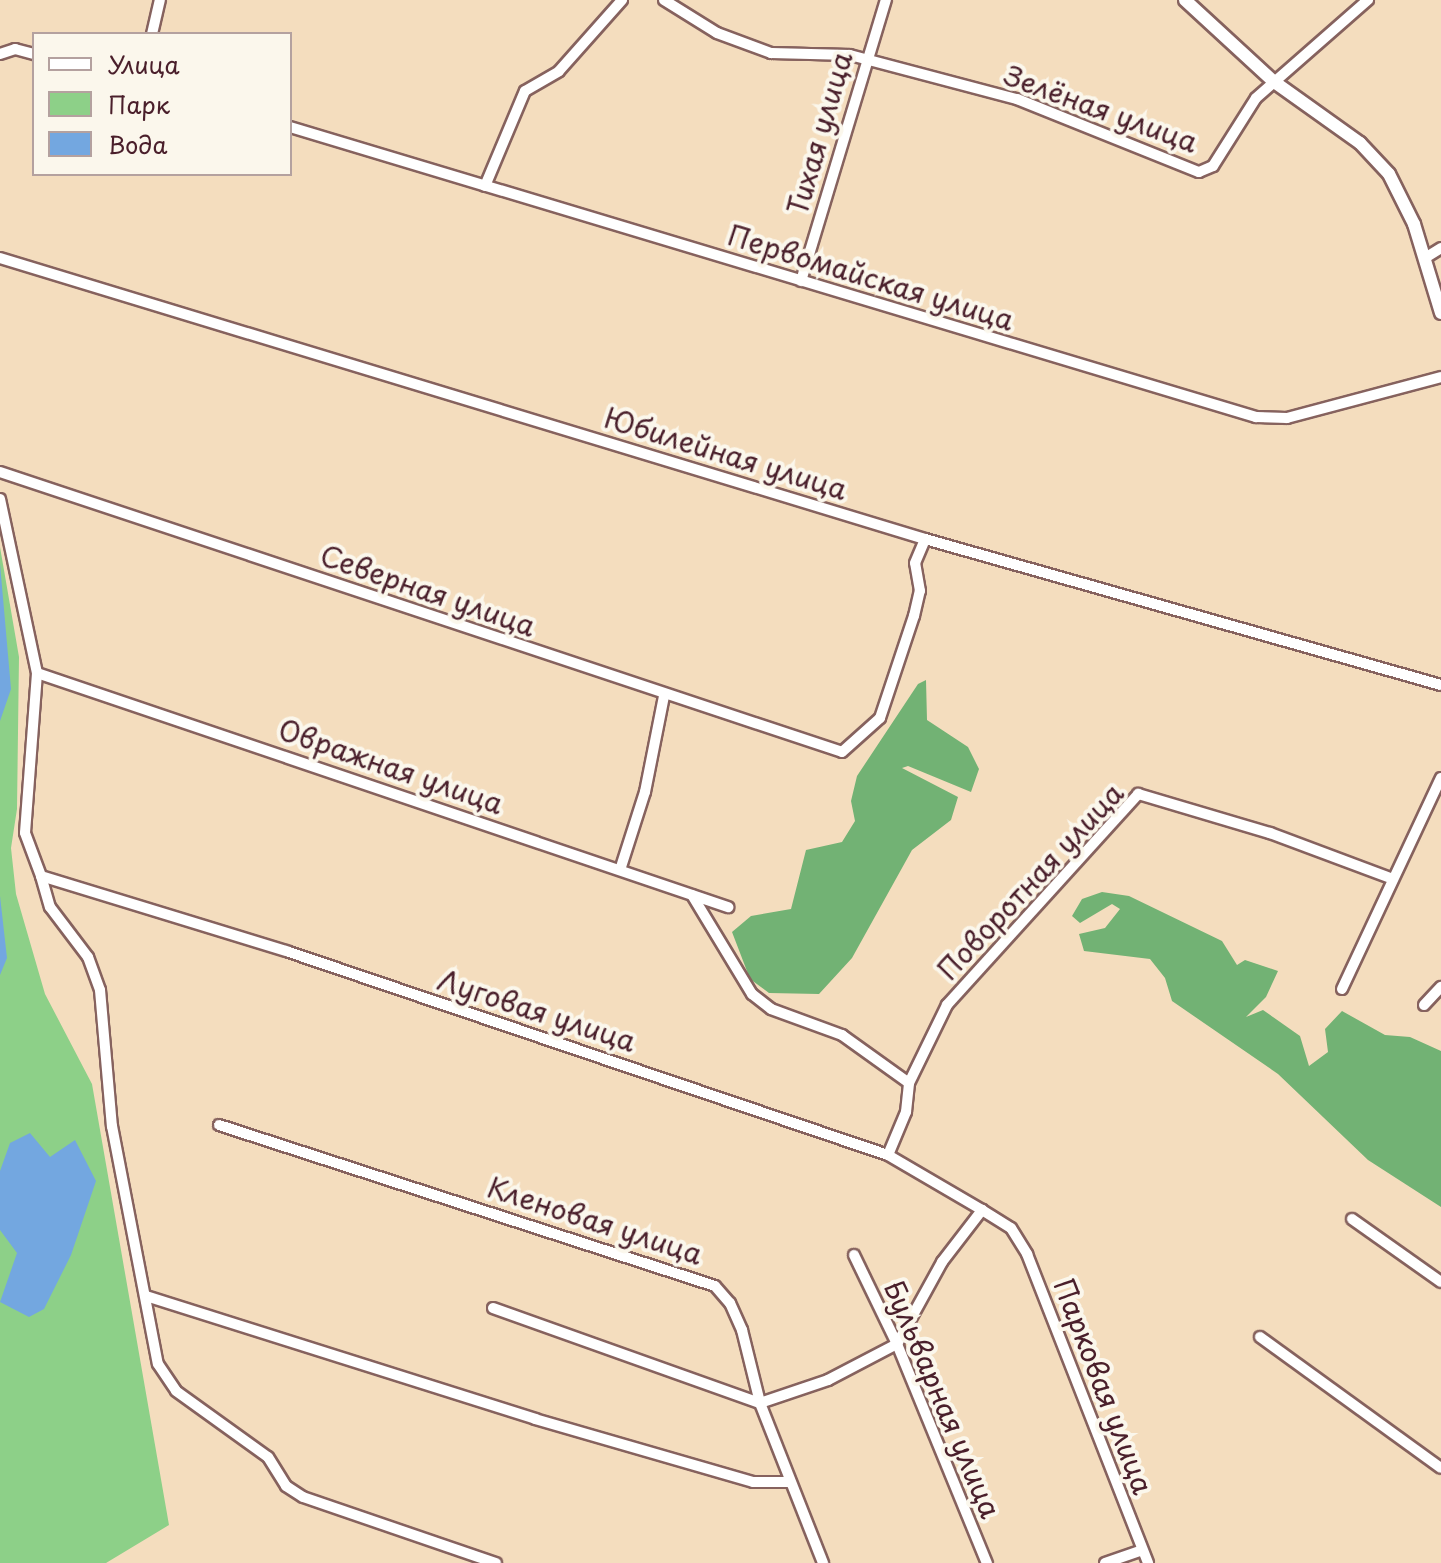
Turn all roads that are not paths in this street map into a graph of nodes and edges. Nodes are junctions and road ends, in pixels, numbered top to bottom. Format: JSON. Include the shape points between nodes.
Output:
{"nodes":[{"id":1,"x":160,"y":0,"type":"edge"},
{"id":2,"x":622,"y":0,"type":"edge"},
{"id":3,"x":664,"y":0,"type":"edge"},
{"id":4,"x":886,"y":0,"type":"edge"},
{"id":5,"x":1185,"y":0,"type":"edge"},
{"id":6,"x":1368,"y":0,"type":"edge"},
{"id":7,"x":152,"y":32,"type":"edge"},
{"id":8,"x":32,"y":53,"type":"edge"},
{"id":9,"x":0,"y":54,"type":"edge"},
{"id":10,"x":871,"y":61,"type":"junction"},
{"id":11,"x":1273,"y":81,"type":"junction"},
{"id":12,"x":292,"y":128,"type":"edge"},
{"id":13,"x":485,"y":186,"type":"junction"},
{"id":14,"x":1441,"y":248,"type":"edge"},
{"id":15,"x":0,"y":258,"type":"edge"},
{"id":16,"x":1425,"y":258,"type":"junction"},
{"id":17,"x":801,"y":281,"type":"junction"},
{"id":18,"x":1441,"y":313,"type":"edge"},
{"id":19,"x":1441,"y":377,"type":"edge"},
{"id":20,"x":0,"y":472,"type":"edge"},
{"id":21,"x":0,"y":499,"type":"edge"},
{"id":22,"x":925,"y":539,"type":"junction"},
{"id":23,"x":37,"y":673,"type":"junction"},
{"id":24,"x":1441,"y":685,"type":"edge"},
{"id":25,"x":664,"y":696,"type":"junction"},
{"id":26,"x":1441,"y":778,"type":"edge"},
{"id":27,"x":621,"y":867,"type":"junction"},
{"id":28,"x":39,"y":873,"type":"junction"},
{"id":29,"x":1393,"y":879,"type":"junction"},
{"id":30,"x":692,"y":894,"type":"junction"},
{"id":31,"x":728,"y":907,"type":"dead end"},
{"id":32,"x":1441,"y":987,"type":"edge"},
{"id":33,"x":1342,"y":989,"type":"dead end"},
{"id":34,"x":1424,"y":1005,"type":"dead end"},
{"id":35,"x":909,"y":1083,"type":"junction"},
{"id":36,"x":219,"y":1125,"type":"dead end"},
{"id":37,"x":888,"y":1155,"type":"junction"},
{"id":38,"x":982,"y":1210,"type":"junction"},
{"id":39,"x":1352,"y":1219,"type":"dead end"},
{"id":40,"x":1011,"y":1228,"type":"joint"},
{"id":41,"x":854,"y":1255,"type":"dead end"},
{"id":42,"x":1441,"y":1282,"type":"edge"},
{"id":43,"x":146,"y":1296,"type":"junction"},
{"id":44,"x":493,"y":1308,"type":"dead end"},
{"id":45,"x":1260,"y":1337,"type":"dead end"},
{"id":46,"x":897,"y":1344,"type":"junction"},
{"id":47,"x":760,"y":1403,"type":"junction"},
{"id":48,"x":1441,"y":1468,"type":"edge"},
{"id":49,"x":788,"y":1482,"type":"junction"},
{"id":50,"x":1142,"y":1550,"type":"junction"},
{"id":51,"x":496,"y":1563,"type":"edge"},
{"id":52,"x":823,"y":1563,"type":"edge"},
{"id":53,"x":987,"y":1563,"type":"edge"},
{"id":54,"x":1105,"y":1563,"type":"edge"},
{"id":55,"x":1148,"y":1563,"type":"edge"}],
"edges":[{"from":1,"to":7,"type":"street"},
{"from":2,"to":13,"type":"street","via":[[559,71],[525,91]]},
{"from":3,"to":10,"type":"street","name":"Зелёная улица","via":[[717,33],[771,53],[850,55]]},
{"from":4,"to":10,"type":"street","name":"Тихая улица","via":[[869,49]]},
{"from":5,"to":11,"type":"street"},
{"from":6,"to":11,"type":"street","name":"Зелёная улица"},
{"from":8,"to":9,"type":"street","via":[[15,49]]},
{"from":10,"to":11,"type":"street","name":"Зелёная улица","via":[[1017,99],[1199,172],[1213,166],[1240,119]]},
{"from":10,"to":17,"type":"street","name":"Тихая улица"},
{"from":11,"to":16,"type":"street","via":[[1376,159],[1402,196]]},
{"from":12,"to":13,"type":"street","name":"Первомайская улица"},
{"from":13,"to":17,"type":"street","name":"Первомайская улица"},
{"from":14,"to":16,"type":"street"},
{"from":15,"to":22,"type":"street","name":"Юбилейная улица"},
{"from":16,"to":18,"type":"street"},
{"from":17,"to":19,"type":"street","name":"Первомайская улица","via":[[1273,420]]},
{"from":20,"to":25,"type":"street","name":"Северная улица"},
{"from":21,"to":23,"type":"street"},
{"from":22,"to":24,"type":"street","name":"Юбилейная улица"},
{"from":22,"to":25,"type":"street","name":"Северная улица","via":[[915,563],[920,591],[914,616],[880,718],[842,752]]},
{"from":23,"to":27,"type":"street","name":"Овражная улица"},
{"from":23,"to":28,"type":"street","via":[[25,833]]},
{"from":25,"to":27,"type":"street","via":[[645,792]]},
{"from":26,"to":29,"type":"street"},
{"from":27,"to":30,"type":"street","name":"Овражная улица"},
{"from":28,"to":37,"type":"street","name":"Луговая улица"},
{"from":28,"to":43,"type":"street","via":[[50,907],[88,957],[100,990],[112,1126]]},
{"from":29,"to":33,"type":"street"},
{"from":29,"to":35,"type":"street","name":"Поворотная улица","via":[[1270,833],[1138,794],[947,1005]]},
{"from":30,"to":31,"type":"street","name":"Овражная улица"},
{"from":30,"to":35,"type":"street","via":[[752,994],[771,1009],[842,1035]]},
{"from":32,"to":34,"type":"street"},
{"from":35,"to":37,"type":"street","name":"Поворотная улица","via":[[906,1112]]},
{"from":36,"to":47,"type":"street","name":"Кленовая улица","via":[[715,1286],[742,1330]]},
{"from":37,"to":38,"type":"street","name":"Луговая улица"},
{"from":38,"to":40,"type":"street","name":"Луговая улица"},
{"from":38,"to":46,"type":"street","via":[[942,1262]]},
{"from":39,"to":42,"type":"street"},
{"from":40,"to":50,"type":"street","name":"Парковая улица","via":[[1027,1254]]},
{"from":41,"to":46,"type":"street","name":"Бульварная улица"},
{"from":43,"to":49,"type":"street","via":[[535,1419],[753,1482]]},
{"from":43,"to":51,"type":"street","via":[[148,1332],[158,1364],[176,1391],[268,1457],[286,1486],[303,1497]]},
{"from":44,"to":47,"type":"street"},
{"from":45,"to":48,"type":"street"},
{"from":46,"to":47,"type":"street","via":[[828,1380]]},
{"from":46,"to":53,"type":"street","name":"Бульварная улица"},
{"from":47,"to":49,"type":"street","name":"Кленовая улица"},
{"from":49,"to":52,"type":"street","name":"Кленовая улица"},
{"from":50,"to":54,"type":"street"},
{"from":50,"to":55,"type":"street","name":"Парковая улица"}]}
